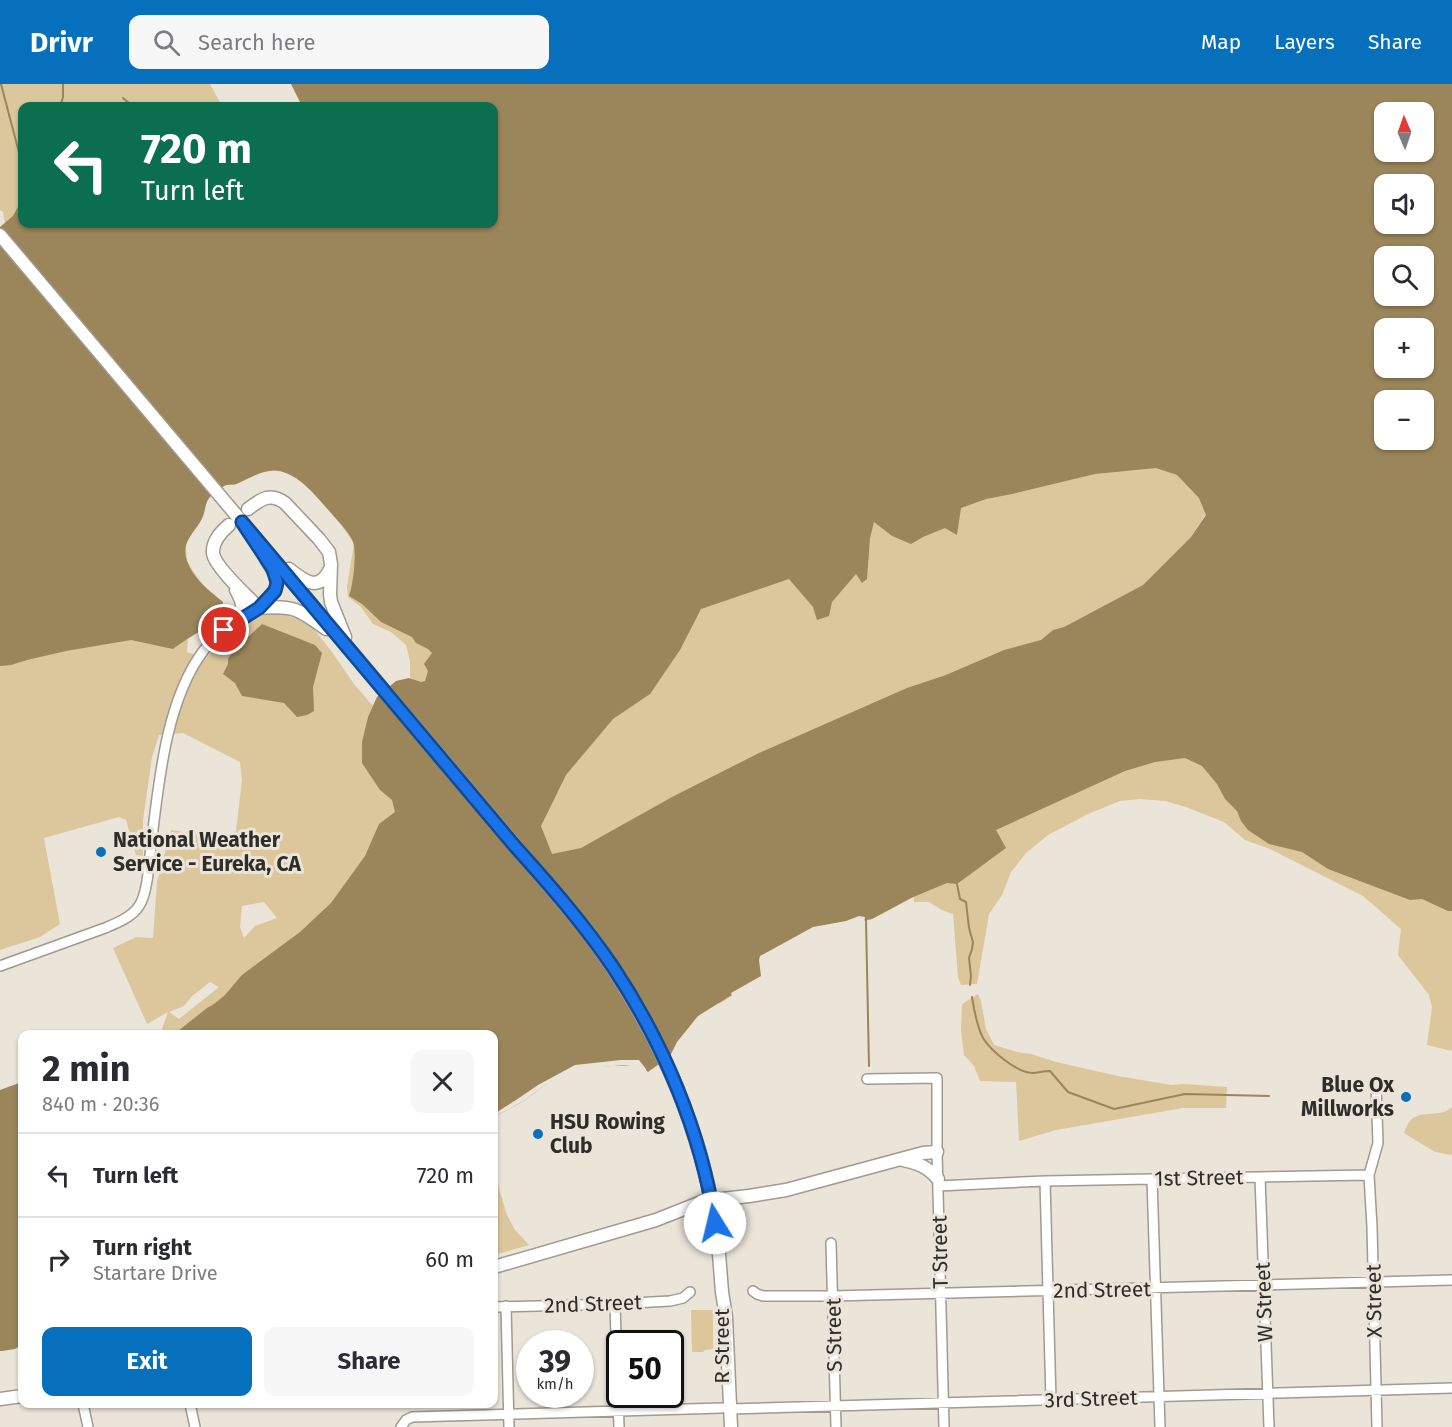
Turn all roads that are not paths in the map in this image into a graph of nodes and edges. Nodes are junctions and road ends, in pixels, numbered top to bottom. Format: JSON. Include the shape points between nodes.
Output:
{"nodes":[{"id":1,"x":0,"y":235,"type":"edge"},
{"id":2,"x":248,"y":509,"type":"dead end"},
{"id":3,"x":242,"y":522,"type":"junction"},
{"id":4,"x":229,"y":525,"type":"dead end"},
{"id":5,"x":271,"y":555,"type":"junction"},
{"id":6,"x":330,"y":569,"type":"junction"},
{"id":7,"x":230,"y":578,"type":"junction"},
{"id":8,"x":259,"y":608,"type":"junction"},
{"id":9,"x":236,"y":622,"type":"junction"},
{"id":10,"x":352,"y":651,"type":"junction"},
{"id":11,"x":0,"y":966,"type":"edge"},
{"id":12,"x":867,"y":1079,"type":"dead end"},
{"id":13,"x":1376,"y":1085,"type":"dead end"},
{"id":14,"x":937,"y":1152,"type":"junction"},
{"id":15,"x":899,"y":1160,"type":"junction"},
{"id":16,"x":1369,"y":1175,"type":"junction"},
{"id":17,"x":1260,"y":1177,"type":"junction"},
{"id":18,"x":1152,"y":1179,"type":"junction"},
{"id":19,"x":1045,"y":1181,"type":"junction"},
{"id":20,"x":938,"y":1182,"type":"junction"},
{"id":21,"x":831,"y":1243,"type":"dead end"},
{"id":22,"x":498,"y":1266,"type":"edge"},
{"id":23,"x":1452,"y":1280,"type":"edge"},
{"id":24,"x":1374,"y":1282,"type":"junction"},
{"id":25,"x":1264,"y":1285,"type":"junction"},
{"id":26,"x":1155,"y":1288,"type":"junction"},
{"id":27,"x":753,"y":1291,"type":"dead end"},
{"id":28,"x":1049,"y":1291,"type":"junction"},
{"id":29,"x":690,"y":1292,"type":"dead end"},
{"id":30,"x":941,"y":1294,"type":"junction"},
{"id":31,"x":833,"y":1296,"type":"junction"},
{"id":32,"x":615,"y":1304,"type":"junction"},
{"id":33,"x":506,"y":1306,"type":"junction"},
{"id":34,"x":498,"y":1307,"type":"edge"},
{"id":35,"x":1452,"y":1388,"type":"edge"},
{"id":36,"x":1376,"y":1390,"type":"junction"},
{"id":37,"x":1268,"y":1394,"type":"junction"},
{"id":38,"x":18,"y":1397,"type":"edge"},
{"id":39,"x":1159,"y":1397,"type":"junction"},
{"id":40,"x":0,"y":1399,"type":"edge"},
{"id":41,"x":1051,"y":1400,"type":"junction"},
{"id":42,"x":943,"y":1403,"type":"junction"},
{"id":43,"x":835,"y":1406,"type":"junction"},
{"id":44,"x":84,"y":1408,"type":"edge"},
{"id":45,"x":191,"y":1408,"type":"edge"},
{"id":46,"x":727,"y":1409,"type":"junction"},
{"id":47,"x":618,"y":1410,"type":"junction"},
{"id":48,"x":509,"y":1413,"type":"junction"},
{"id":49,"x":404,"y":1424,"type":"edge"},
{"id":50,"x":88,"y":1427,"type":"edge"},
{"id":51,"x":195,"y":1427,"type":"edge"},
{"id":52,"x":509,"y":1427,"type":"edge"},
{"id":53,"x":619,"y":1427,"type":"edge"},
{"id":54,"x":723,"y":1427,"type":"edge"},
{"id":55,"x":731,"y":1427,"type":"edge"},
{"id":56,"x":836,"y":1427,"type":"edge"},
{"id":57,"x":944,"y":1427,"type":"edge"},
{"id":58,"x":1160,"y":1427,"type":"edge"},
{"id":59,"x":1269,"y":1427,"type":"edge"},
{"id":60,"x":1377,"y":1427,"type":"edge"}],
"edges":[{"from":1,"to":3,"type":"main road"},
{"from":2,"to":6,"type":"main road","via":[[262,499],[282,501],[326,548]]},
{"from":3,"to":5,"type":"main road"},
{"from":3,"to":8,"type":"main road","via":[[273,569],[277,582],[275,591]]},
{"from":4,"to":7,"type":"main road","via":[[215,541],[213,552]]},
{"from":5,"to":6,"type":"main road","via":[[311,583],[322,581]]},
{"from":5,"to":10,"type":"main road"},
{"from":6,"to":10,"type":"main road","via":[[333,609]]},
{"from":7,"to":8,"type":"main road"},
{"from":7,"to":9,"type":"main road","via":[[242,602]]},
{"from":8,"to":9,"type":"street"},
{"from":8,"to":10,"type":"main road","via":[[284,606],[306,614]]},
{"from":9,"to":11,"type":"street","via":[[204,650],[181,693],[162,764],[145,891],[139,907],[122,921]]},
{"from":10,"to":46,"type":"main road","name":"R Street","bridge":true,"via":[[588,932],[631,996],[663,1055],[687,1112],[712,1205],[722,1292],[721,1354]]},
{"from":12,"to":14,"type":"street","name":"T Street","via":[[937,1078]]},
{"from":13,"to":16,"type":"street","via":[[1378,1143]]},
{"from":14,"to":15,"type":"main road"},
{"from":14,"to":20,"type":"street","name":"T Street"},
{"from":15,"to":20,"type":"main road","via":[[923,1165]]},
{"from":15,"to":22,"type":"main road","via":[[786,1190],[704,1201],[656,1220]]},
{"from":16,"to":17,"type":"street","name":"1st Street"},
{"from":16,"to":24,"type":"street","name":"X Street"},
{"from":17,"to":18,"type":"street","name":"1st Street"},
{"from":17,"to":25,"type":"street","name":"W Street"},
{"from":18,"to":19,"type":"street","name":"1st Street"},
{"from":18,"to":26,"type":"street"},
{"from":19,"to":20,"type":"street","name":"1st Street"},
{"from":19,"to":28,"type":"street"},
{"from":20,"to":30,"type":"street","name":"T Street"},
{"from":21,"to":31,"type":"street","name":"S Street"},
{"from":23,"to":24,"type":"street","name":"2nd Street"},
{"from":24,"to":25,"type":"street","name":"2nd Street"},
{"from":24,"to":36,"type":"street","name":"X Street"},
{"from":25,"to":26,"type":"street","name":"2nd Street"},
{"from":25,"to":37,"type":"street","name":"W Street"},
{"from":26,"to":28,"type":"street","name":"2nd Street"},
{"from":26,"to":39,"type":"street"},
{"from":27,"to":31,"type":"street","name":"2nd Street","via":[[763,1296]]},
{"from":28,"to":30,"type":"street","name":"2nd Street"},
{"from":28,"to":41,"type":"street"},
{"from":29,"to":32,"type":"street","name":"2nd Street","via":[[676,1300]]},
{"from":30,"to":31,"type":"street","name":"2nd Street"},
{"from":30,"to":42,"type":"street","name":"T Street"},
{"from":31,"to":43,"type":"street","name":"S Street"},
{"from":32,"to":33,"type":"street","name":"2nd Street"},
{"from":32,"to":47,"type":"street"},
{"from":33,"to":34,"type":"street","name":"2nd Street"},
{"from":33,"to":48,"type":"street"},
{"from":35,"to":36,"type":"street","name":"3rd Street"},
{"from":36,"to":37,"type":"street","name":"3rd Street"},
{"from":36,"to":60,"type":"street","name":"X Street"},
{"from":37,"to":39,"type":"street","name":"3rd Street"},
{"from":37,"to":59,"type":"street","name":"W Street"},
{"from":38,"to":40,"type":"main road"},
{"from":39,"to":41,"type":"street","name":"3rd Street"},
{"from":39,"to":58,"type":"street"},
{"from":41,"to":42,"type":"street","name":"3rd Street"},
{"from":42,"to":43,"type":"street","name":"3rd Street"},
{"from":42,"to":57,"type":"street","name":"T Street"},
{"from":43,"to":46,"type":"street","name":"3rd Street"},
{"from":43,"to":56,"type":"street","name":"S Street"},
{"from":44,"to":50,"type":"street"},
{"from":45,"to":51,"type":"street"},
{"from":46,"to":47,"type":"street","name":"3rd Street"},
{"from":46,"to":54,"type":"main road","name":"R Street"},
{"from":46,"to":55,"type":"main road","name":"R Street"},
{"from":47,"to":48,"type":"street","name":"3rd Street"},
{"from":47,"to":53,"type":"street"},
{"from":48,"to":49,"type":"street","name":"3rd Street","via":[[412,1417]]},
{"from":48,"to":52,"type":"street"}]}
